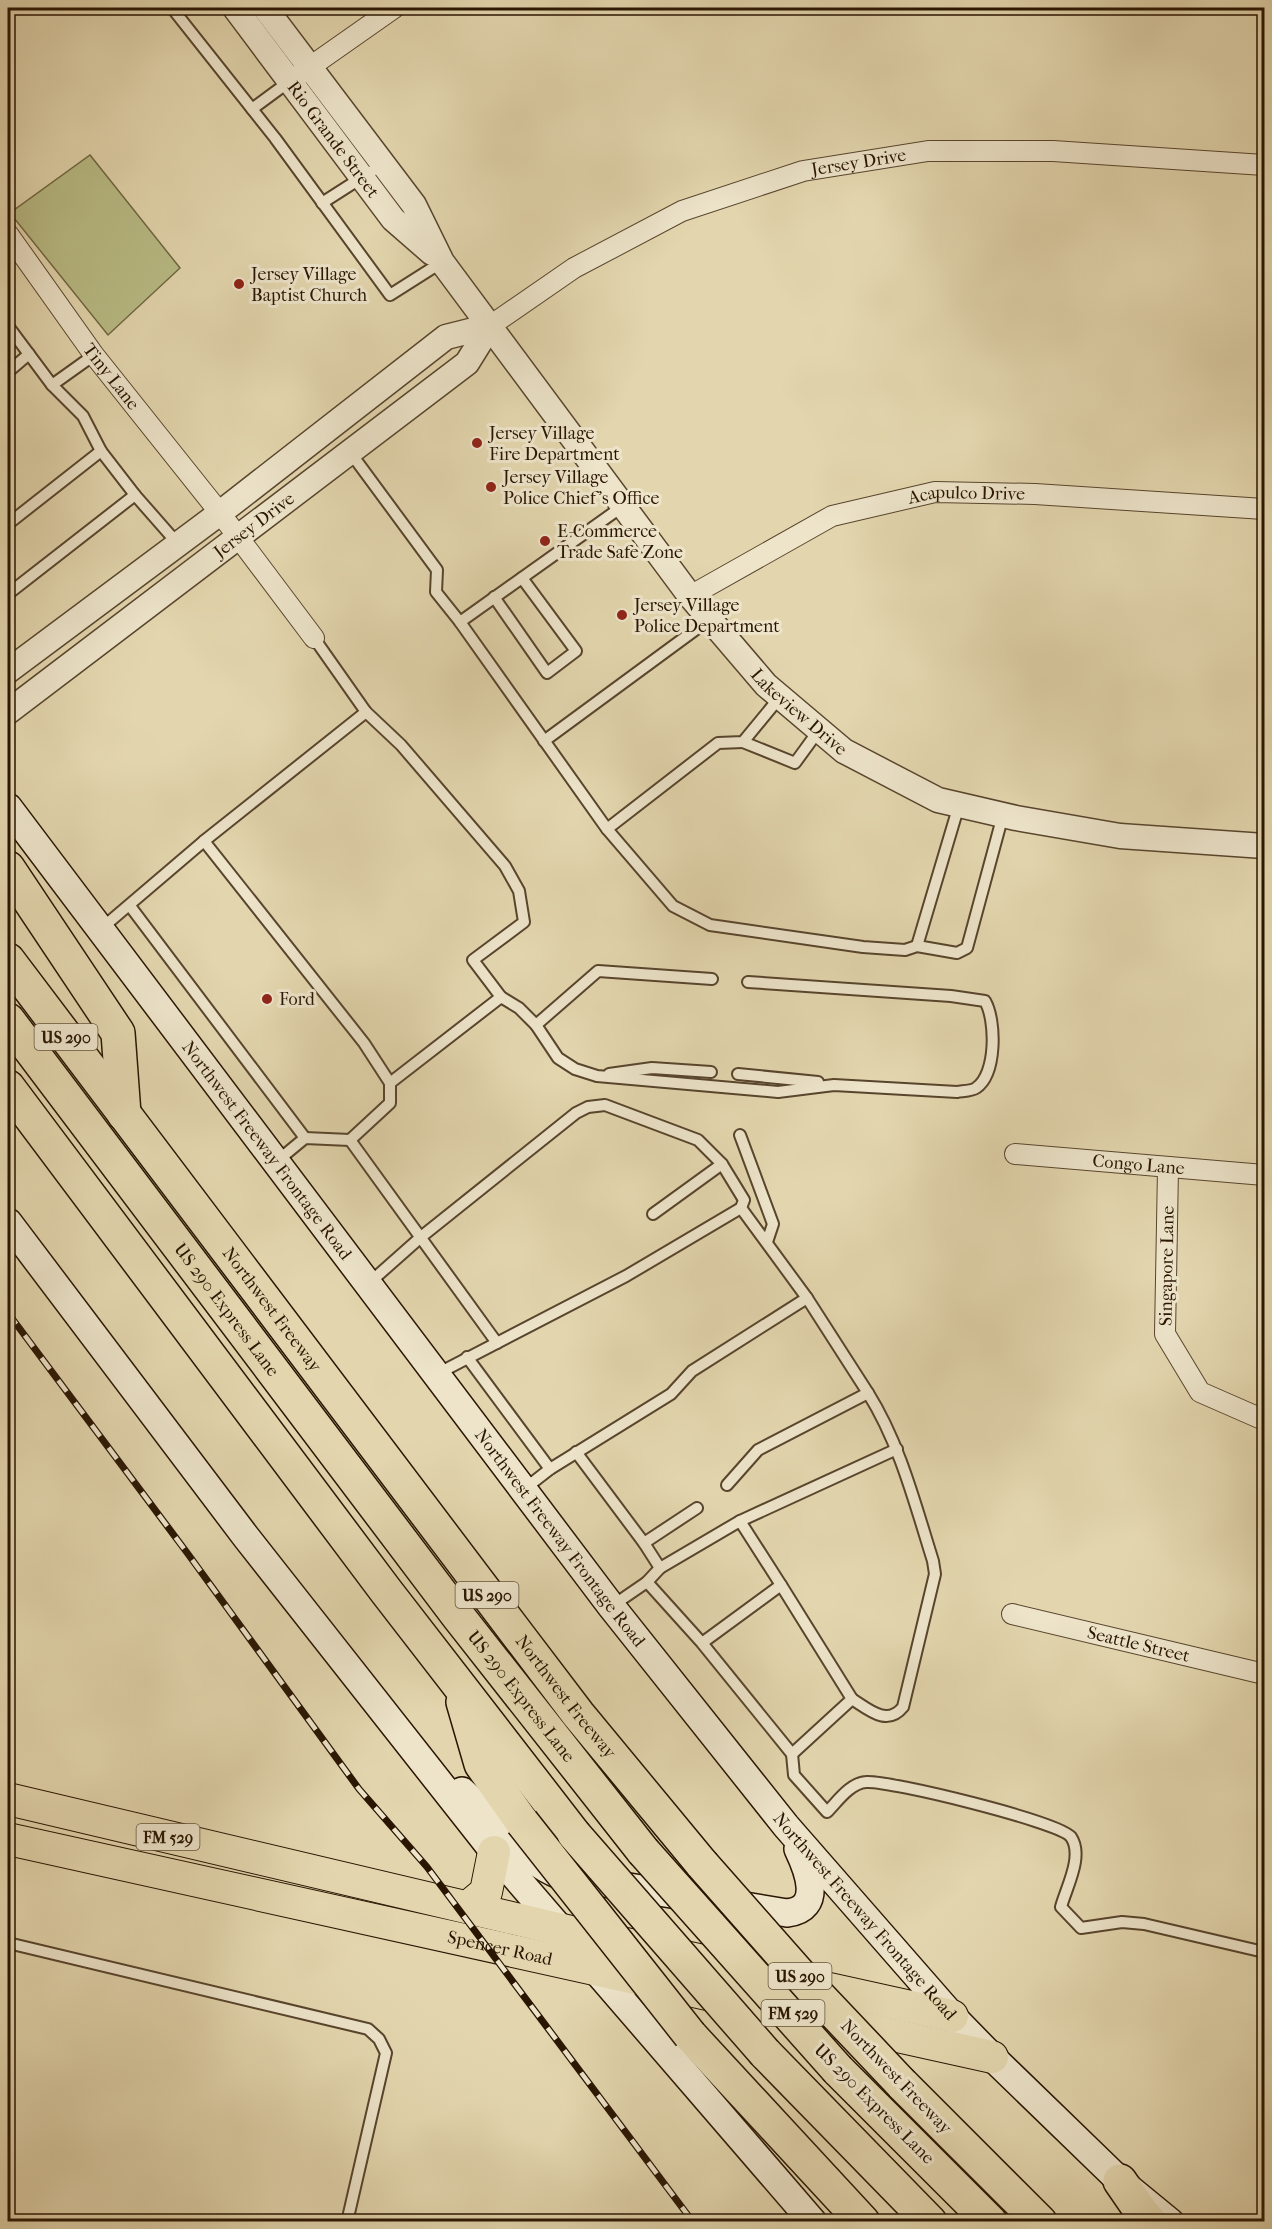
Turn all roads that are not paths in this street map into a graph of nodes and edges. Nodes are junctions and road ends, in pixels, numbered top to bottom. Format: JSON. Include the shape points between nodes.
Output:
{"nodes":[{"id":1,"x":172,"y":8,"type":"edge"},
{"id":2,"x":235,"y":8,"type":"edge"},
{"id":3,"x":265,"y":8,"type":"edge"},
{"id":4,"x":394,"y":8,"type":"edge"},
{"id":5,"x":310,"y":67,"type":"junction"},
{"id":6,"x":290,"y":81,"type":"junction"},
{"id":7,"x":252,"y":109,"type":"junction"},
{"id":8,"x":383,"y":164,"type":"junction"},
{"id":9,"x":1264,"y":165,"type":"edge"},
{"id":10,"x":362,"y":177,"type":"junction"},
{"id":11,"x":322,"y":203,"type":"junction"},
{"id":12,"x":8,"y":234,"type":"edge"},
{"id":13,"x":442,"y":262,"type":"junction"},
{"id":14,"x":8,"y":326,"type":"edge"},
{"id":15,"x":490,"y":326,"type":"junction"},
{"id":16,"x":29,"y":354,"type":"junction"},
{"id":17,"x":94,"y":355,"type":"junction"},
{"id":18,"x":8,"y":372,"type":"edge"},
{"id":19,"x":52,"y":385,"type":"junction"},
{"id":20,"x":101,"y":451,"type":"junction"},
{"id":21,"x":350,"y":452,"type":"junction"},
{"id":22,"x":135,"y":495,"type":"junction"},
{"id":23,"x":623,"y":506,"type":"junction"},
{"id":24,"x":1264,"y":509,"type":"edge"},
{"id":25,"x":220,"y":513,"type":"junction"},
{"id":26,"x":8,"y":524,"type":"edge"},
{"id":27,"x":238,"y":536,"type":"junction"},
{"id":28,"x":178,"y":544,"type":"junction"},
{"id":29,"x":522,"y":578,"type":"junction"},
{"id":30,"x":8,"y":594,"type":"edge"},
{"id":31,"x":690,"y":596,"type":"junction"},
{"id":32,"x":494,"y":597,"type":"junction"},
{"id":33,"x":710,"y":619,"type":"junction"},
{"id":34,"x":460,"y":622,"type":"junction"},
{"id":35,"x":314,"y":639,"type":"joint"},
{"id":36,"x":8,"y":671,"type":"edge"},
{"id":37,"x":780,"y":697,"type":"junction"},
{"id":38,"x":366,"y":711,"type":"junction"},
{"id":39,"x":8,"y":712,"type":"edge"},
{"id":40,"x":819,"y":729,"type":"junction"},
{"id":41,"x":544,"y":741,"type":"junction"},
{"id":42,"x":744,"y":742,"type":"junction"},
{"id":43,"x":959,"y":805,"type":"junction"},
{"id":44,"x":8,"y":807,"type":"edge"},
{"id":45,"x":1003,"y":815,"type":"junction"},
{"id":46,"x":607,"y":829,"type":"junction"},
{"id":47,"x":204,"y":841,"type":"junction"},
{"id":48,"x":1264,"y":846,"type":"edge"},
{"id":49,"x":8,"y":868,"type":"edge"},
{"id":50,"x":130,"y":906,"type":"junction"},
{"id":51,"x":100,"y":930,"type":"junction"},
{"id":52,"x":917,"y":946,"type":"junction"},
{"id":53,"x":8,"y":960,"type":"edge"},
{"id":54,"x":712,"y":979,"type":"dead end"},
{"id":55,"x":748,"y":982,"type":"dead end"},
{"id":56,"x":501,"y":997,"type":"junction"},
{"id":57,"x":8,"y":1020,"type":"edge"},
{"id":58,"x":536,"y":1025,"type":"junction"},
{"id":59,"x":711,"y":1072,"type":"dead end"},
{"id":60,"x":738,"y":1074,"type":"dead end"},
{"id":61,"x":597,"y":1076,"type":"junction"},
{"id":62,"x":390,"y":1083,"type":"junction"},
{"id":63,"x":834,"y":1085,"type":"junction"},
{"id":64,"x":8,"y":1087,"type":"edge"},
{"id":65,"x":124,"y":1114,"type":"junction"},
{"id":66,"x":740,"y":1135,"type":"dead end"},
{"id":67,"x":305,"y":1138,"type":"junction"},
{"id":68,"x":350,"y":1140,"type":"junction"},
{"id":69,"x":1015,"y":1154,"type":"dead end"},
{"id":70,"x":276,"y":1162,"type":"junction"},
{"id":71,"x":722,"y":1164,"type":"junction"},
{"id":72,"x":1168,"y":1169,"type":"junction"},
{"id":73,"x":1264,"y":1174,"type":"edge"},
{"id":74,"x":741,"y":1208,"type":"junction"},
{"id":75,"x":653,"y":1214,"type":"dead end"},
{"id":76,"x":8,"y":1222,"type":"edge"},
{"id":77,"x":421,"y":1237,"type":"junction"},
{"id":78,"x":767,"y":1242,"type":"junction"},
{"id":79,"x":368,"y":1285,"type":"junction"},
{"id":80,"x":807,"y":1298,"type":"junction"},
{"id":81,"x":497,"y":1343,"type":"junction"},
{"id":82,"x":467,"y":1357,"type":"junction"},
{"id":83,"x":437,"y":1374,"type":"junction"},
{"id":84,"x":868,"y":1393,"type":"junction"},
{"id":85,"x":1264,"y":1420,"type":"edge"},
{"id":86,"x":897,"y":1449,"type":"junction"},
{"id":87,"x":576,"y":1452,"type":"junction"},
{"id":88,"x":550,"y":1469,"type":"junction"},
{"id":89,"x":727,"y":1485,"type":"dead end"},
{"id":90,"x":523,"y":1490,"type":"junction"},
{"id":91,"x":697,"y":1508,"type":"dead end"},
{"id":92,"x":740,"y":1521,"type":"junction"},
{"id":93,"x":644,"y":1543,"type":"junction"},
{"id":94,"x":660,"y":1568,"type":"junction"},
{"id":95,"x":647,"y":1582,"type":"junction"},
{"id":96,"x":780,"y":1585,"type":"junction"},
{"id":97,"x":611,"y":1606,"type":"junction"},
{"id":98,"x":1012,"y":1614,"type":"dead end"},
{"id":99,"x":702,"y":1643,"type":"junction"},
{"id":100,"x":1264,"y":1674,"type":"edge"},
{"id":101,"x":459,"y":1686,"type":"junction"},
{"id":102,"x":852,"y":1699,"type":"junction"},
{"id":103,"x":405,"y":1741,"type":"junction"},
{"id":104,"x":792,"y":1754,"type":"junction"},
{"id":105,"x":8,"y":1799,"type":"edge"},
{"id":106,"x":786,"y":1826,"type":"junction"},
{"id":107,"x":8,"y":1839,"type":"edge"},
{"id":108,"x":494,"y":1852,"type":"junction"},
{"id":109,"x":468,"y":1907,"type":"junction"},
{"id":110,"x":558,"y":1929,"type":"junction"},
{"id":111,"x":8,"y":1943,"type":"edge"},
{"id":112,"x":1264,"y":1953,"type":"edge"},
{"id":113,"x":593,"y":1968,"type":"junction"},
{"id":114,"x":952,"y":2016,"type":"junction"},
{"id":115,"x":992,"y":2057,"type":"junction"},
{"id":116,"x":1120,"y":2181,"type":"junction"},
{"id":117,"x":347,"y":2222,"type":"edge"},
{"id":118,"x":813,"y":2222,"type":"edge"},
{"id":119,"x":863,"y":2222,"type":"edge"},
{"id":120,"x":930,"y":2222,"type":"edge"},
{"id":121,"x":990,"y":2222,"type":"edge"},
{"id":122,"x":1040,"y":2222,"type":"edge"},
{"id":123,"x":1150,"y":2222,"type":"edge"},
{"id":124,"x":1170,"y":2222,"type":"edge"}],
"edges":[{"from":1,"to":7,"type":"lane"},
{"from":2,"to":6,"type":"street","name":"Rio Grande Street"},
{"from":3,"to":5,"type":"street","name":"Rio Grande Street"},
{"from":4,"to":5,"type":"street"},
{"from":5,"to":6,"type":"street"},
{"from":5,"to":8,"type":"street","name":"Rio Grande Street"},
{"from":6,"to":7,"type":"lane"},
{"from":6,"to":10,"type":"street","name":"Rio Grande Street"},
{"from":7,"to":11,"type":"lane"},
{"from":8,"to":10,"type":"lane"},
{"from":8,"to":13,"type":"street","name":"Rio Grande Street","via":[[414,206]]},
{"from":9,"to":15,"type":"street","name":"Jersey Drive","via":[[1053,151],[928,151],[803,171],[682,210],[574,268]]},
{"from":10,"to":11,"type":"lane"},
{"from":10,"to":13,"type":"street","name":"Rio Grande Street","via":[[393,219]]},
{"from":11,"to":13,"type":"lane","via":[[390,296]]},
{"from":12,"to":17,"type":"street","name":"Tiny Lane"},
{"from":13,"to":15,"type":"street","name":"Rio Grande Street"},
{"from":14,"to":16,"type":"lane"},
{"from":15,"to":21,"type":"street","name":"Jersey Drive","via":[[467,363]]},
{"from":15,"to":23,"type":"street","name":"Lakeview Drive"},
{"from":15,"to":25,"type":"street","name":"Jersey Drive","via":[[446,337]]},
{"from":16,"to":18,"type":"lane"},
{"from":16,"to":19,"type":"lane"},
{"from":17,"to":19,"type":"lane"},
{"from":17,"to":25,"type":"street","name":"Tiny Lane"},
{"from":19,"to":20,"type":"lane","via":[[83,416]]},
{"from":20,"to":22,"type":"lane"},
{"from":20,"to":26,"type":"lane"},
{"from":21,"to":27,"type":"street","name":"Jersey Drive"},
{"from":21,"to":34,"type":"lane","via":[[437,570],[436,592]]},
{"from":22,"to":28,"type":"lane"},
{"from":22,"to":30,"type":"lane"},
{"from":23,"to":29,"type":"lane"},
{"from":23,"to":31,"type":"street","name":"Lakeview Drive"},
{"from":24,"to":31,"type":"street","name":"Acapulco Drive","via":[[1035,494],[934,492],[832,516]]},
{"from":25,"to":27,"type":"street","name":"Tiny Lane"},
{"from":25,"to":28,"type":"street","name":"Jersey Drive"},
{"from":27,"to":35,"type":"street","name":"Tiny Lane"},
{"from":27,"to":39,"type":"street","name":"Jersey Drive"},
{"from":28,"to":36,"type":"street","name":"Jersey Drive"},
{"from":29,"to":32,"type":"lane"},
{"from":29,"to":32,"type":"lane","via":[[576,651],[547,673]]},
{"from":31,"to":33,"type":"street","name":"Lakeview Drive"},
{"from":32,"to":34,"type":"lane"},
{"from":33,"to":37,"type":"street","name":"Lakeview Drive"},
{"from":33,"to":41,"type":"lane"},
{"from":34,"to":41,"type":"lane"},
{"from":35,"to":38,"type":"lane"},
{"from":37,"to":40,"type":"street","name":"Lakeview Drive"},
{"from":37,"to":42,"type":"lane"},
{"from":38,"to":47,"type":"lane"},
{"from":38,"to":56,"type":"lane","via":[[440,787],[504,866],[519,891],[524,922],[473,960]]},
{"from":40,"to":42,"type":"lane","via":[[795,763]]},
{"from":40,"to":43,"type":"street","name":"Lakeview Drive","via":[[844,751],[938,800]]},
{"from":41,"to":46,"type":"lane"},
{"from":42,"to":46,"type":"lane","via":[[718,743]]},
{"from":43,"to":45,"type":"street","name":"Lakeview Drive"},
{"from":43,"to":52,"type":"lane"},
{"from":44,"to":51,"type":"main road","name":"Northwest Freeway Frontage Road"},
{"from":45,"to":48,"type":"street","name":"Lakeview Drive","via":[[1120,836]]},
{"from":45,"to":52,"type":"lane","via":[[967,948],[945,952]]},
{"from":46,"to":52,"type":"lane","via":[[673,906],[710,925],[863,947],[905,950]]},
{"from":47,"to":50,"type":"lane"},
{"from":47,"to":62,"type":"lane","via":[[364,1043]]},
{"from":49,"to":65,"type":"highway","via":[[118,1033]]},
{"from":50,"to":51,"type":"lane"},
{"from":50,"to":67,"type":"lane"},
{"from":51,"to":70,"type":"main road","name":"Northwest Freeway Frontage Road"},
{"from":53,"to":65,"type":"highway","name":"Northwest Freeway","number":"US 290"},
{"from":54,"to":58,"type":"lane","via":[[598,971]]},
{"from":55,"to":63,"type":"lane","via":[[972,998],[985,1001],[992,1013],[989,1073],[976,1088],[957,1092]]},
{"from":56,"to":58,"type":"lane"},
{"from":56,"to":62,"type":"lane"},
{"from":57,"to":121,"type":"highway","name":"US 290 Express Lane","bridge":true,"via":[[458,1616],[643,1851],[838,2070]]},
{"from":58,"to":61,"type":"lane","via":[[558,1058]]},
{"from":59,"to":61,"type":"lane","via":[[652,1068]]},
{"from":60,"to":63,"type":"lane"},
{"from":61,"to":63,"type":"lane","via":[[778,1092]]},
{"from":62,"to":68,"type":"lane","via":[[390,1102]]},
{"from":64,"to":101,"type":"highway"},
{"from":65,"to":122,"type":"highway","name":"Northwest Freeway","number":"US 290","bridge":true,"via":[[571,1706],[807,1983]]},
{"from":66,"to":78,"type":"lane","via":[[773,1224]]},
{"from":67,"to":68,"type":"lane"},
{"from":67,"to":70,"type":"lane"},
{"from":68,"to":77,"type":"lane"},
{"from":69,"to":72,"type":"street","name":"Congo Lane"},
{"from":70,"to":79,"type":"main road","name":"Northwest Freeway Frontage Road"},
{"from":71,"to":74,"type":"lane","via":[[744,1200]]},
{"from":71,"to":75,"type":"lane"},
{"from":71,"to":77,"type":"lane","via":[[698,1140],[604,1105],[588,1107]]},
{"from":72,"to":73,"type":"street","name":"Congo Lane"},
{"from":72,"to":85,"type":"street","name":"Singapore Lane","via":[[1165,1334],[1200,1392]]},
{"from":74,"to":78,"type":"lane"},
{"from":74,"to":81,"type":"lane","via":[[626,1276]]},
{"from":76,"to":103,"type":"main road"},
{"from":77,"to":79,"type":"lane"},
{"from":77,"to":81,"type":"lane"},
{"from":78,"to":80,"type":"lane"},
{"from":79,"to":83,"type":"main road","name":"Northwest Freeway Frontage Road"},
{"from":80,"to":84,"type":"lane"},
{"from":80,"to":87,"type":"lane","via":[[692,1371],[671,1394]]},
{"from":81,"to":82,"type":"lane"},
{"from":82,"to":83,"type":"lane"},
{"from":82,"to":88,"type":"lane"},
{"from":83,"to":90,"type":"main road","name":"Northwest Freeway Frontage Road"},
{"from":84,"to":86,"type":"lane"},
{"from":84,"to":89,"type":"lane","via":[[758,1450]]},
{"from":86,"to":92,"type":"lane"},
{"from":86,"to":102,"type":"lane","via":[[935,1574],[903,1707],[896,1715],[886,1717]]},
{"from":87,"to":88,"type":"lane"},
{"from":87,"to":93,"type":"lane"},
{"from":88,"to":90,"type":"lane"},
{"from":90,"to":97,"type":"main road","name":"Northwest Freeway Frontage Road"},
{"from":91,"to":93,"type":"lane"},
{"from":92,"to":94,"type":"lane"},
{"from":92,"to":96,"type":"lane"},
{"from":93,"to":94,"type":"lane"},
{"from":94,"to":95,"type":"lane"},
{"from":95,"to":97,"type":"lane"},
{"from":95,"to":99,"type":"lane"},
{"from":96,"to":99,"type":"lane"},
{"from":96,"to":102,"type":"lane"},
{"from":97,"to":106,"type":"main road","name":"Northwest Freeway Frontage Road"},
{"from":98,"to":100,"type":"street","name":"Seattle Street"},
{"from":99,"to":104,"type":"lane"},
{"from":101,"to":119,"type":"highway","bridge":true,"via":[[481,1764],[522,1822],[690,2035]]},
{"from":101,"to":120,"type":"highway","bridge":true,"via":[[574,1834],[765,2053]]},
{"from":102,"to":104,"type":"lane"},
{"from":103,"to":106,"type":"main road","via":[[497,1823],[530,1859],[562,1876],[798,1912],[806,1903],[811,1874]]},
{"from":103,"to":108,"type":"main road"},
{"from":104,"to":112,"type":"lane","via":[[794,1775],[827,1812],[852,1787],[864,1782],[1012,1813],[1064,1831],[1071,1838],[1076,1857],[1061,1907],[1081,1928],[1122,1922],[1144,1924]]},
{"from":105,"to":109,"type":"main road","name":"Spencer Road","number":"FM 529"},
{"from":106,"to":114,"type":"main road","name":"Northwest Freeway Frontage Road"},
{"from":107,"to":113,"type":"main road","name":"Spencer Road","number":"FM 529"},
{"from":108,"to":109,"type":"main road","via":[[486,1892]]},
{"from":108,"to":110,"type":"main road"},
{"from":109,"to":110,"type":"main road","name":"Spencer Road","number":"FM 529"},
{"from":110,"to":113,"type":"main road"},
{"from":110,"to":114,"type":"main road","name":"Spencer Road","number":"FM 529"},
{"from":111,"to":117,"type":"lane","via":[[368,2029],[379,2038],[386,2053]]},
{"from":113,"to":115,"type":"main road","name":"Spencer Road","number":"FM 529"},
{"from":113,"to":118,"type":"main road"},
{"from":114,"to":115,"type":"main road","name":"Northwest Freeway Frontage Road"},
{"from":115,"to":116,"type":"main road","name":"Northwest Freeway Frontage Road"},
{"from":116,"to":123,"type":"highway"},
{"from":116,"to":124,"type":"main road","name":"Northwest Freeway Frontage Road"}]}
